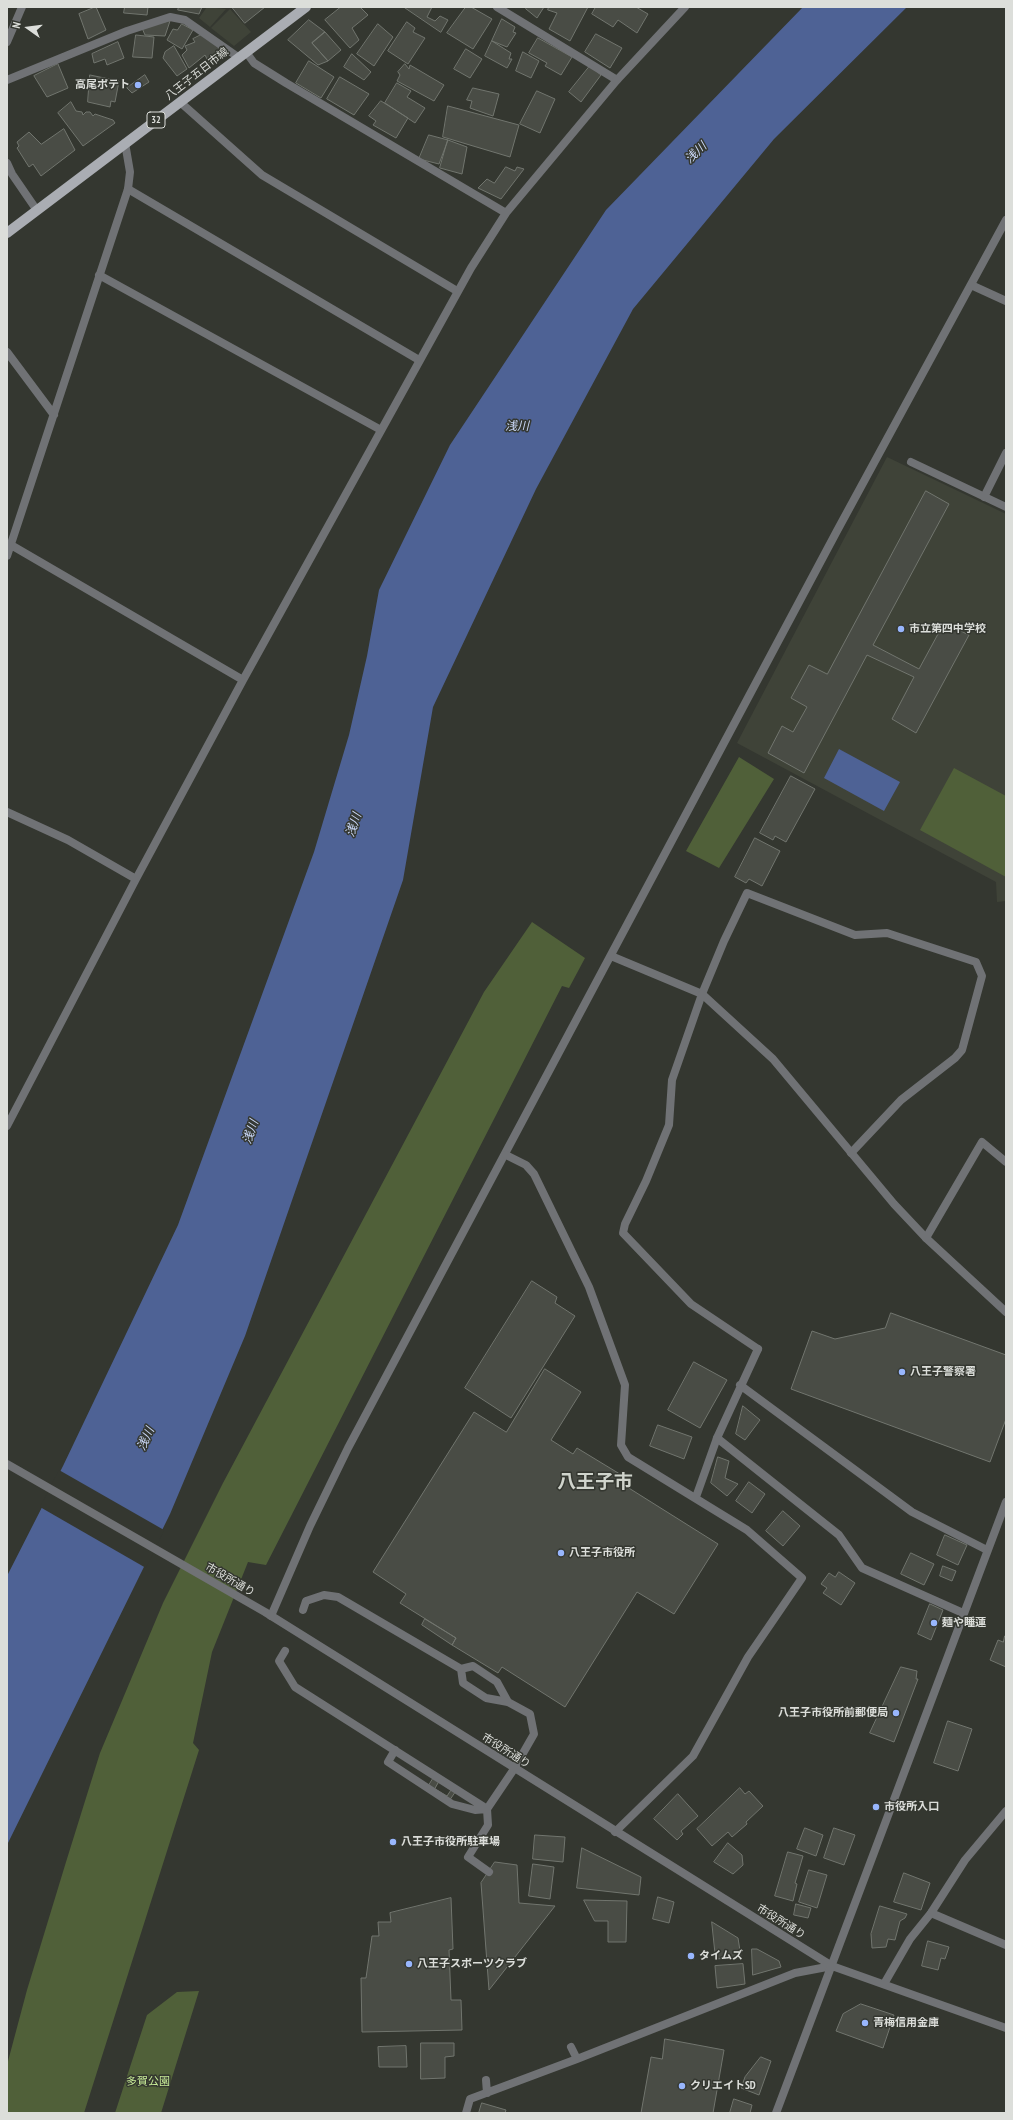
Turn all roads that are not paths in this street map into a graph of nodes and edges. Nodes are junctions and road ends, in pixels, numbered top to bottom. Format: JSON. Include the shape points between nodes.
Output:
{"nodes":[{"id":1,"x":22,"y":7,"type":"edge"},
{"id":2,"x":306,"y":7,"type":"edge"},
{"id":3,"x":497,"y":7,"type":"edge"},
{"id":4,"x":685,"y":7,"type":"edge"},
{"id":5,"x":7,"y":42,"type":"edge"},
{"id":6,"x":242,"y":54,"type":"junction"},
{"id":7,"x":7,"y":80,"type":"edge"},
{"id":8,"x":617,"y":80,"type":"junction"},
{"id":9,"x":180,"y":102,"type":"junction"},
{"id":10,"x":125,"y":143,"type":"junction"},
{"id":11,"x":7,"y":163,"type":"edge"},
{"id":12,"x":128,"y":188,"type":"junction"},
{"id":13,"x":36,"y":209,"type":"junction"},
{"id":14,"x":506,"y":213,"type":"junction"},
{"id":15,"x":1006,"y":220,"type":"edge"},
{"id":16,"x":7,"y":233,"type":"edge"},
{"id":17,"x":99,"y":275,"type":"junction"},
{"id":18,"x":971,"y":285,"type":"junction"},
{"id":19,"x":457,"y":291,"type":"junction"},
{"id":20,"x":1006,"y":301,"type":"edge"},
{"id":21,"x":7,"y":352,"type":"edge"},
{"id":22,"x":419,"y":360,"type":"junction"},
{"id":23,"x":54,"y":414,"type":"junction"},
{"id":24,"x":381,"y":430,"type":"junction"},
{"id":25,"x":1006,"y":452,"type":"edge"},
{"id":26,"x":911,"y":462,"type":"dead end"},
{"id":27,"x":984,"y":497,"type":"junction"},
{"id":28,"x":1006,"y":507,"type":"edge"},
{"id":29,"x":11,"y":545,"type":"junction"},
{"id":30,"x":7,"y":556,"type":"edge"},
{"id":31,"x":243,"y":680,"type":"junction"},
{"id":32,"x":7,"y":812,"type":"edge"},
{"id":33,"x":136,"y":879,"type":"junction"},
{"id":34,"x":611,"y":956,"type":"junction"},
{"id":35,"x":702,"y":994,"type":"junction"},
{"id":36,"x":7,"y":1126,"type":"edge"},
{"id":37,"x":851,"y":1153,"type":"junction"},
{"id":38,"x":506,"y":1155,"type":"junction"},
{"id":39,"x":1006,"y":1162,"type":"edge"},
{"id":40,"x":926,"y":1238,"type":"junction"},
{"id":41,"x":1006,"y":1312,"type":"edge"},
{"id":42,"x":740,"y":1385,"type":"junction"},
{"id":43,"x":717,"y":1438,"type":"junction"},
{"id":44,"x":7,"y":1464,"type":"edge"},
{"id":45,"x":696,"y":1497,"type":"junction"},
{"id":46,"x":1006,"y":1502,"type":"edge"},
{"id":47,"x":987,"y":1550,"type":"junction"},
{"id":48,"x":303,"y":1610,"type":"dead end"},
{"id":49,"x":964,"y":1613,"type":"junction"},
{"id":50,"x":268,"y":1614,"type":"junction"},
{"id":51,"x":285,"y":1650,"type":"dead end"},
{"id":52,"x":461,"y":1669,"type":"junction"},
{"id":53,"x":508,"y":1702,"type":"junction"},
{"id":54,"x":395,"y":1750,"type":"junction"},
{"id":55,"x":514,"y":1769,"type":"junction"},
{"id":56,"x":487,"y":1809,"type":"junction"},
{"id":57,"x":1006,"y":1811,"type":"edge"},
{"id":58,"x":615,"y":1832,"type":"junction"},
{"id":59,"x":489,"y":1872,"type":"dead end"},
{"id":60,"x":931,"y":1913,"type":"junction"},
{"id":61,"x":1006,"y":1946,"type":"edge"},
{"id":62,"x":832,"y":1966,"type":"junction"},
{"id":63,"x":884,"y":1984,"type":"junction"},
{"id":64,"x":1006,"y":2028,"type":"edge"},
{"id":65,"x":571,"y":2047,"type":"dead end"},
{"id":66,"x":577,"y":2059,"type":"junction"},
{"id":67,"x":486,"y":2080,"type":"dead end"},
{"id":68,"x":487,"y":2093,"type":"junction"},
{"id":69,"x":466,"y":2113,"type":"edge"},
{"id":70,"x":776,"y":2113,"type":"edge"}],
"edges":[{"from":1,"to":5,"type":"street"},
{"from":2,"to":6,"type":"main road","name":"八王子五日市線","number":"32"},
{"from":3,"to":8,"type":"street"},
{"from":4,"to":8,"type":"street"},
{"from":6,"to":7,"type":"street","via":[[185,20],[170,17],[127,31]]},
{"from":6,"to":9,"type":"main road","name":"八王子五日市線","number":"32"},
{"from":6,"to":14,"type":"street","via":[[286,83]]},
{"from":8,"to":14,"type":"street"},
{"from":9,"to":10,"type":"main road","name":"八王子五日市線","number":"32"},
{"from":9,"to":19,"type":"street","via":[[262,174]]},
{"from":10,"to":12,"type":"street","via":[[130,172]]},
{"from":10,"to":13,"type":"main road","name":"八王子五日市線","number":"32"},
{"from":11,"to":13,"type":"street"},
{"from":12,"to":17,"type":"street"},
{"from":12,"to":22,"type":"street"},
{"from":13,"to":16,"type":"main road","name":"八王子五日市線","number":"32"},
{"from":14,"to":19,"type":"street"},
{"from":15,"to":18,"type":"street"},
{"from":17,"to":23,"type":"street"},
{"from":17,"to":24,"type":"street"},
{"from":18,"to":20,"type":"street"},
{"from":18,"to":34,"type":"street"},
{"from":19,"to":22,"type":"street"},
{"from":21,"to":23,"type":"street"},
{"from":22,"to":24,"type":"street"},
{"from":23,"to":29,"type":"street"},
{"from":24,"to":31,"type":"street"},
{"from":25,"to":27,"type":"street"},
{"from":26,"to":27,"type":"street"},
{"from":27,"to":28,"type":"street"},
{"from":29,"to":30,"type":"street"},
{"from":29,"to":31,"type":"street"},
{"from":31,"to":33,"type":"street"},
{"from":32,"to":33,"type":"street","via":[[68,840]]},
{"from":33,"to":36,"type":"street"},
{"from":34,"to":35,"type":"street"},
{"from":34,"to":38,"type":"street"},
{"from":35,"to":37,"type":"street","via":[[773,1059]]},
{"from":35,"to":37,"type":"street","via":[[747,893],[855,935],[887,933],[976,962],[982,976],[962,1050],[956,1058],[901,1100]]},
{"from":35,"to":42,"type":"street","via":[[672,1080],[668,1125],[623,1233],[691,1304],[758,1349]]},
{"from":37,"to":40,"type":"street"},
{"from":38,"to":45,"type":"street","via":[[526,1165],[534,1174],[589,1287],[604,1324],[625,1385],[621,1446],[628,1457]]},
{"from":38,"to":50,"type":"street","via":[[348,1448]]},
{"from":39,"to":40,"type":"street","via":[[982,1142]]},
{"from":40,"to":41,"type":"street"},
{"from":42,"to":43,"type":"street"},
{"from":42,"to":47,"type":"street","via":[[912,1512]]},
{"from":43,"to":45,"type":"street"},
{"from":43,"to":49,"type":"street","via":[[839,1534],[862,1568]]},
{"from":44,"to":50,"type":"street","name":"市役所通り"},
{"from":45,"to":58,"type":"street","via":[[747,1530],[802,1578],[748,1657],[693,1756]]},
{"from":46,"to":47,"type":"street"},
{"from":47,"to":49,"type":"street"},
{"from":48,"to":52,"type":"street","via":[[306,1601],[324,1595],[338,1597]]},
{"from":49,"to":62,"type":"street"},
{"from":50,"to":55,"type":"street","name":"市役所通り"},
{"from":51,"to":54,"type":"street","via":[[279,1662],[295,1687]]},
{"from":52,"to":53,"type":"street","via":[[463,1683],[486,1698]]},
{"from":52,"to":53,"type":"street","via":[[473,1666],[497,1682]]},
{"from":53,"to":55,"type":"street","via":[[530,1714],[534,1734]]},
{"from":54,"to":56,"type":"street"},
{"from":54,"to":56,"type":"street","via":[[388,1762],[452,1804],[475,1810]]},
{"from":55,"to":56,"type":"street"},
{"from":55,"to":58,"type":"street","name":"市役所通り"},
{"from":56,"to":59,"type":"street","via":[[488,1826],[468,1857]]},
{"from":57,"to":60,"type":"street","via":[[965,1860]]},
{"from":58,"to":62,"type":"street","name":"市役所通り"},
{"from":60,"to":61,"type":"street"},
{"from":60,"to":63,"type":"street","via":[[910,1940]]},
{"from":62,"to":63,"type":"street","name":"市役所通り"},
{"from":62,"to":66,"type":"street","via":[[795,1973]]},
{"from":62,"to":70,"type":"street"},
{"from":63,"to":64,"type":"street","name":"市役所通り"},
{"from":65,"to":66,"type":"street"},
{"from":66,"to":68,"type":"street"},
{"from":67,"to":68,"type":"street"},
{"from":68,"to":69,"type":"street","via":[[470,2099]]}]}
